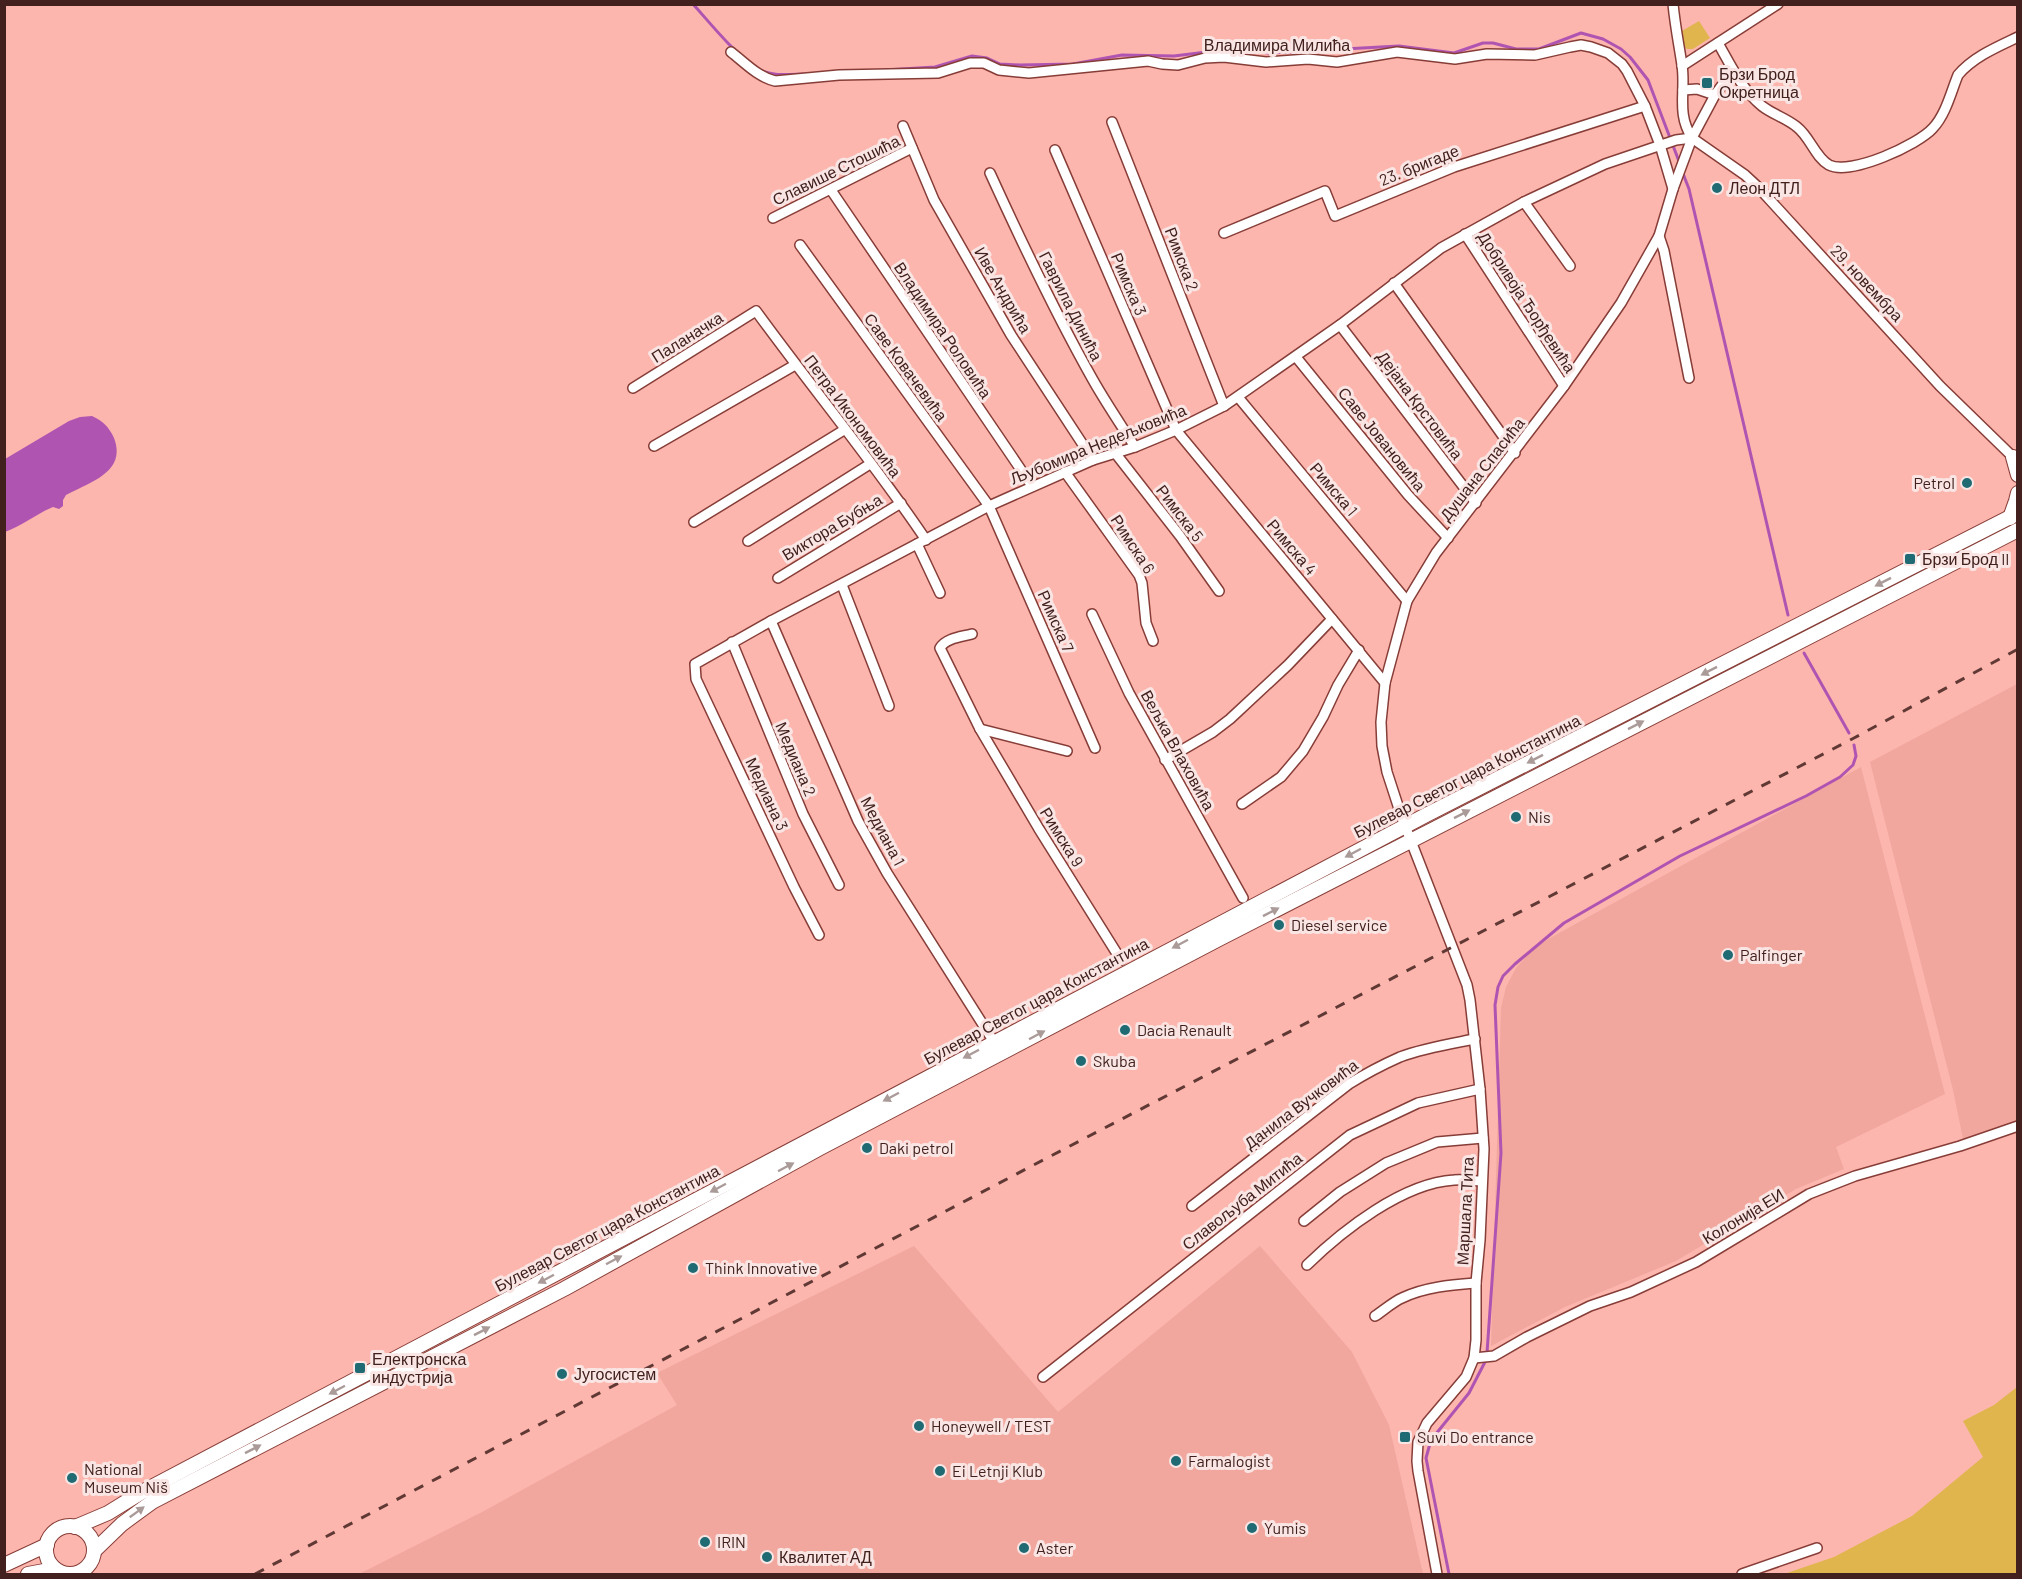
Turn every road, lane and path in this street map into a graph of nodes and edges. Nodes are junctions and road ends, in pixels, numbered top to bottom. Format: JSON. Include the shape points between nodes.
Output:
{"nodes":[{"id":1,"x":1778,"y":4,"type":"edge"},
{"id":2,"x":1676,"y":6,"type":"edge"},
{"id":3,"x":2018,"y":37,"type":"edge"},
{"id":4,"x":1718,"y":43,"type":"junction"},
{"id":5,"x":731,"y":52,"type":"dead end"},
{"id":6,"x":1682,"y":66,"type":"junction"},
{"id":7,"x":1733,"y":70,"type":"junction"},
{"id":8,"x":1683,"y":90,"type":"junction"},
{"id":9,"x":1715,"y":95,"type":"junction"},
{"id":10,"x":1645,"y":106,"type":"junction"},
{"id":11,"x":1112,"y":122,"type":"dead end"},
{"id":12,"x":903,"y":126,"type":"dead end"},
{"id":13,"x":1692,"y":138,"type":"junction"},
{"id":14,"x":1668,"y":143,"type":"junction"},
{"id":15,"x":912,"y":148,"type":"junction"},
{"id":16,"x":1055,"y":150,"type":"dead end"},
{"id":17,"x":990,"y":173,"type":"dead end"},
{"id":18,"x":1673,"y":189,"type":"junction"},
{"id":19,"x":831,"y":190,"type":"junction"},
{"id":20,"x":1524,"y":202,"type":"junction"},
{"id":21,"x":772,"y":218,"type":"dead end"},
{"id":22,"x":1224,"y":234,"type":"dead end"},
{"id":23,"x":1465,"y":234,"type":"junction"},
{"id":24,"x":1659,"y":236,"type":"junction"},
{"id":25,"x":800,"y":245,"type":"dead end"},
{"id":26,"x":1570,"y":266,"type":"dead end"},
{"id":27,"x":1394,"y":283,"type":"junction"},
{"id":28,"x":756,"y":311,"type":"joint"},
{"id":29,"x":1340,"y":325,"type":"junction"},
{"id":30,"x":1296,"y":357,"type":"junction"},
{"id":31,"x":795,"y":365,"type":"junction"},
{"id":32,"x":1689,"y":378,"type":"dead end"},
{"id":33,"x":1564,"y":386,"type":"junction"},
{"id":34,"x":633,"y":388,"type":"dead end"},
{"id":35,"x":1238,"y":397,"type":"junction"},
{"id":36,"x":1224,"y":406,"type":"junction"},
{"id":37,"x":844,"y":430,"type":"junction"},
{"id":38,"x":1176,"y":430,"type":"junction"},
{"id":39,"x":654,"y":446,"type":"dead end"},
{"id":40,"x":1135,"y":447,"type":"junction"},
{"id":41,"x":1116,"y":453,"type":"junction"},
{"id":42,"x":1515,"y":453,"type":"junction"},
{"id":43,"x":2016,"y":459,"type":"edge"},
{"id":44,"x":1093,"y":460,"type":"junction"},
{"id":45,"x":870,"y":464,"type":"junction"},
{"id":46,"x":1065,"y":472,"type":"junction"},
{"id":47,"x":2018,"y":475,"type":"edge"},
{"id":48,"x":1032,"y":486,"type":"junction"},
{"id":49,"x":2018,"y":493,"type":"edge"},
{"id":50,"x":901,"y":503,"type":"junction"},
{"id":51,"x":1476,"y":503,"type":"junction"},
{"id":52,"x":989,"y":506,"type":"junction"},
{"id":53,"x":2014,"y":515,"type":"edge"},
{"id":54,"x":694,"y":522,"type":"dead end"},
{"id":55,"x":2018,"y":530,"type":"edge"},
{"id":56,"x":1448,"y":538,"type":"junction"},
{"id":57,"x":748,"y":541,"type":"dead end"},
{"id":58,"x":921,"y":542,"type":"junction"},
{"id":59,"x":778,"y":578,"type":"dead end"},
{"id":60,"x":842,"y":585,"type":"junction"},
{"id":61,"x":1219,"y":591,"type":"dead end"},
{"id":62,"x":940,"y":593,"type":"dead end"},
{"id":63,"x":1407,"y":600,"type":"junction"},
{"id":64,"x":1092,"y":614,"type":"dead end"},
{"id":65,"x":1332,"y":619,"type":"junction"},
{"id":66,"x":771,"y":621,"type":"junction"},
{"id":67,"x":972,"y":634,"type":"dead end"},
{"id":68,"x":1153,"y":641,"type":"dead end"},
{"id":69,"x":732,"y":642,"type":"junction"},
{"id":70,"x":1359,"y":650,"type":"junction"},
{"id":71,"x":695,"y":664,"type":"joint"},
{"id":72,"x":1385,"y":683,"type":"junction"},
{"id":73,"x":889,"y":706,"type":"dead end"},
{"id":74,"x":980,"y":729,"type":"junction"},
{"id":75,"x":1095,"y":748,"type":"dead end"},
{"id":76,"x":1067,"y":751,"type":"dead end"},
{"id":77,"x":1165,"y":760,"type":"junction"},
{"id":78,"x":1242,"y":804,"type":"dead end"},
{"id":79,"x":1405,"y":826,"type":"junction"},
{"id":80,"x":1410,"y":841,"type":"junction"},
{"id":81,"x":839,"y":885,"type":"dead end"},
{"id":82,"x":1243,"y":898,"type":"dead end"},
{"id":83,"x":819,"y":935,"type":"dead end"},
{"id":84,"x":1121,"y":960,"type":"dead end"},
{"id":85,"x":1475,"y":1039,"type":"junction"},
{"id":86,"x":994,"y":1042,"type":"junction"},
{"id":87,"x":1480,"y":1089,"type":"junction"},
{"id":88,"x":2018,"y":1126,"type":"edge"},
{"id":89,"x":1483,"y":1138,"type":"junction"},
{"id":90,"x":1482,"y":1181,"type":"junction"},
{"id":91,"x":1192,"y":1206,"type":"dead end"},
{"id":92,"x":1304,"y":1221,"type":"dead end"},
{"id":93,"x":1307,"y":1264,"type":"dead end"},
{"id":94,"x":1476,"y":1283,"type":"junction"},
{"id":95,"x":1375,"y":1316,"type":"dead end"},
{"id":96,"x":1478,"y":1358,"type":"junction"},
{"id":97,"x":1043,"y":1377,"type":"dead end"},
{"id":98,"x":75,"y":1527,"type":"junction"},
{"id":99,"x":47,"y":1545,"type":"junction"},
{"id":100,"x":1817,"y":1548,"type":"dead end"},
{"id":101,"x":94,"y":1551,"type":"junction"},
{"id":102,"x":4,"y":1565,"type":"edge"},
{"id":103,"x":55,"y":1569,"type":"junction"},
{"id":104,"x":28,"y":1575,"type":"edge"},
{"id":105,"x":1437,"y":1575,"type":"edge"},
{"id":106,"x":1742,"y":1575,"type":"edge"}],
"edges":[{"from":1,"to":4,"type":"street"},
{"from":2,"to":6,"type":"street"},
{"from":3,"to":7,"type":"street","via":[[1984,54],[1958,75],[1942,116],[1925,136],[1873,161],[1837,168],[1823,160],[1800,129],[1758,102]]},
{"from":4,"to":6,"type":"street"},
{"from":4,"to":7,"type":"street"},
{"from":5,"to":10,"type":"street","name":"Владимира Милића","via":[[766,79],[775,81],[938,73],[970,63],[1029,72],[1148,61],[1178,64],[1224,57],[1266,62],[1336,62],[1397,52],[1455,59],[1487,54],[1534,55],[1581,45],[1608,53],[1622,64]]},
{"from":6,"to":8,"type":"street"},
{"from":7,"to":9,"type":"street","name":"Душана Спасића"},
{"from":8,"to":9,"type":"street","via":[[1697,89]]},
{"from":8,"to":13,"type":"street","via":[[1683,122]]},
{"from":9,"to":13,"type":"street","name":"Душана Спасића"},
{"from":10,"to":14,"type":"street","name":"Владимира Милића"},
{"from":10,"to":22,"type":"street","name":"23. бригаде","via":[[1454,167],[1335,216],[1325,191]]},
{"from":11,"to":36,"type":"street","name":"Римска 2"},
{"from":12,"to":15,"type":"street","name":"Иве Андрића"},
{"from":13,"to":14,"type":"street","name":"Љубомира Недељковића"},
{"from":13,"to":18,"type":"street","name":"Душана Спасића"},
{"from":13,"to":43,"type":"street","name":"29. новембра","via":[[1759,188],[1940,386]]},
{"from":14,"to":18,"type":"street","name":"Владимира Милића"},
{"from":14,"to":20,"type":"street","name":"Љубомира Недељковића","via":[[1605,164]]},
{"from":15,"to":19,"type":"street","name":"Славише Стошића"},
{"from":15,"to":44,"type":"street","name":"Иве Андрића","via":[[934,200],[1011,335]]},
{"from":16,"to":38,"type":"street","name":"Римска 3"},
{"from":17,"to":40,"type":"street","name":"Гаврила Динића","via":[[1063,325]]},
{"from":18,"to":24,"type":"street","name":"Душана Спасића"},
{"from":19,"to":21,"type":"street","name":"Славише Стошића"},
{"from":19,"to":48,"type":"street","name":"Владимира Роловића"},
{"from":20,"to":23,"type":"street","name":"Љубомира Недељковића"},
{"from":20,"to":26,"type":"street"},
{"from":23,"to":27,"type":"street","name":"Љубомира Недељковића"},
{"from":23,"to":33,"type":"street","name":"Добривоја Ђорђевића"},
{"from":24,"to":32,"type":"street"},
{"from":24,"to":33,"type":"street","name":"Душана Спасића","via":[[1621,303]]},
{"from":25,"to":52,"type":"street","name":"Саве Ковачевића"},
{"from":27,"to":29,"type":"street","name":"Љубомира Недељковића"},
{"from":27,"to":42,"type":"street"},
{"from":28,"to":31,"type":"street","name":"Петра Икономовића"},
{"from":28,"to":34,"type":"street","name":"Паланачка"},
{"from":29,"to":30,"type":"street","name":"Љубомира Недељковића"},
{"from":29,"to":51,"type":"street","name":"Дејана Крстовића"},
{"from":30,"to":35,"type":"street","name":"Љубомира Недељковића"},
{"from":30,"to":56,"type":"street","name":"Саве Јовановића"},
{"from":31,"to":37,"type":"street","name":"Петра Икономовића"},
{"from":31,"to":39,"type":"street"},
{"from":33,"to":42,"type":"street","name":"Душана Спасића"},
{"from":35,"to":36,"type":"street","name":"Љубомира Недељковића"},
{"from":35,"to":63,"type":"street","name":"Римска 1"},
{"from":36,"to":38,"type":"street","name":"Љубомира Недељковића"},
{"from":37,"to":45,"type":"street","name":"Петра Икономовића"},
{"from":37,"to":54,"type":"street"},
{"from":38,"to":40,"type":"street","name":"Љубомира Недељковића"},
{"from":38,"to":65,"type":"street","name":"Римска 4"},
{"from":40,"to":41,"type":"street","name":"Љубомира Недељковића"},
{"from":41,"to":44,"type":"street","name":"Љубомира Недељковића"},
{"from":41,"to":61,"type":"street","name":"Римска 5"},
{"from":42,"to":51,"type":"street","name":"Душана Спасића"},
{"from":43,"to":47,"type":"main road"},
{"from":44,"to":46,"type":"street","name":"Љубомира Недељковића"},
{"from":45,"to":50,"type":"street","name":"Петра Икономовића"},
{"from":45,"to":57,"type":"street"},
{"from":46,"to":48,"type":"street","name":"Љубомира Недељковића"},
{"from":46,"to":68,"type":"street","name":"Римска 6","via":[[1139,575]]},
{"from":48,"to":52,"type":"street","name":"Љубомира Недељковића"},
{"from":49,"to":53,"type":"main road"},
{"from":50,"to":58,"type":"street","name":"Петра Икономовића"},
{"from":50,"to":59,"type":"street","name":"Виктора Бубња"},
{"from":51,"to":56,"type":"street","name":"Душана Спасића"},
{"from":52,"to":58,"type":"street","name":"Љубомира Недељковића"},
{"from":52,"to":75,"type":"street","name":"Римска 7"},
{"from":53,"to":79,"type":"main road","name":"Булевар Светог цара Константина","one_way":true},
{"from":80,"to":55,"type":"main road","name":"Булевар Светог цара Константина","one_way":true},
{"from":56,"to":63,"type":"street","name":"Душана Спасића"},
{"from":58,"to":60,"type":"street","name":"Љубомира Недељковића"},
{"from":58,"to":62,"type":"street","name":"Петра Икономовића"},
{"from":60,"to":66,"type":"street","name":"Љубомира Недељковића"},
{"from":60,"to":73,"type":"street"},
{"from":63,"to":72,"type":"street","name":"Душана Спасића"},
{"from":64,"to":77,"type":"street","name":"Вељка Влаховића"},
{"from":65,"to":70,"type":"street","name":"Римска 4"},
{"from":65,"to":77,"type":"street","via":[[1230,718]]},
{"from":66,"to":69,"type":"street","name":"Љубомира Недељковића"},
{"from":66,"to":86,"type":"street","name":"Медиана 1","via":[[858,821]]},
{"from":67,"to":74,"type":"street","name":"Римска 9","via":[[948,640],[940,648]]},
{"from":69,"to":71,"type":"street","name":"Љубомира Недељковића"},
{"from":69,"to":81,"type":"street","name":"Медиана 2","via":[[803,814]]},
{"from":70,"to":72,"type":"street","name":"Римска 4"},
{"from":70,"to":78,"type":"street","via":[[1304,751],[1281,777]]},
{"from":71,"to":83,"type":"street","name":"Медиана 3","via":[[701,690]]},
{"from":72,"to":79,"type":"street","name":"Душана Спасића","via":[[1382,746]]},
{"from":74,"to":76,"type":"street"},
{"from":74,"to":84,"type":"street","name":"Римска 9"},
{"from":77,"to":82,"type":"street","name":"Вељка Влаховића"},
{"from":79,"to":80,"type":"street","name":"Душана Спасића"},
{"from":79,"to":86,"type":"main road","name":"Булевар Светог цара Константина","one_way":true},
{"from":80,"to":85,"type":"street","name":"Маршала Тита","via":[[1467,985]]},
{"from":101,"to":80,"type":"main road","name":"Булевар Светог цара Константина","one_way":true,"via":[[152,1502],[564,1289],[820,1148]]},
{"from":85,"to":87,"type":"street","name":"Маршала Тита"},
{"from":85,"to":91,"type":"street","name":"Данила Вучковића","via":[[1401,1057],[1348,1084]]},
{"from":86,"to":98,"type":"main road","name":"Булевар Светог цара Константина","one_way":true,"via":[[108,1513]]},
{"from":87,"to":89,"type":"street","name":"Маршала Тита"},
{"from":87,"to":97,"type":"street","name":"Славољуба Митића","via":[[1418,1103],[1350,1135]]},
{"from":88,"to":96,"type":"street","name":"Колонија ЕИ","via":[[1809,1194],[1696,1262],[1590,1306],[1494,1356]]},
{"from":89,"to":90,"type":"street","name":"Маршала Тита"},
{"from":89,"to":92,"type":"street","via":[[1437,1142],[1386,1163]]},
{"from":90,"to":93,"type":"street","via":[[1454,1180],[1425,1186],[1390,1202],[1363,1218]]},
{"from":90,"to":94,"type":"street","name":"Маршала Тита"},
{"from":94,"to":95,"type":"street","via":[[1424,1290],[1402,1298]]},
{"from":94,"to":96,"type":"street","name":"Маршала Тита"},
{"from":96,"to":105,"type":"street","name":"Маршала Тита","via":[[1427,1423],[1418,1442],[1416,1461]]},
{"from":98,"to":99,"type":"main road","via":[[57,1530]]},
{"from":98,"to":101,"type":"main road","via":[[91,1538]]},
{"from":99,"to":102,"type":"main road"},
{"from":99,"to":103,"type":"main road","via":[[48,1558]]},
{"from":100,"to":106,"type":"street"},
{"from":101,"to":103,"type":"main road","via":[[90,1563],[78,1572]]},
{"from":103,"to":104,"type":"main road"}]}
